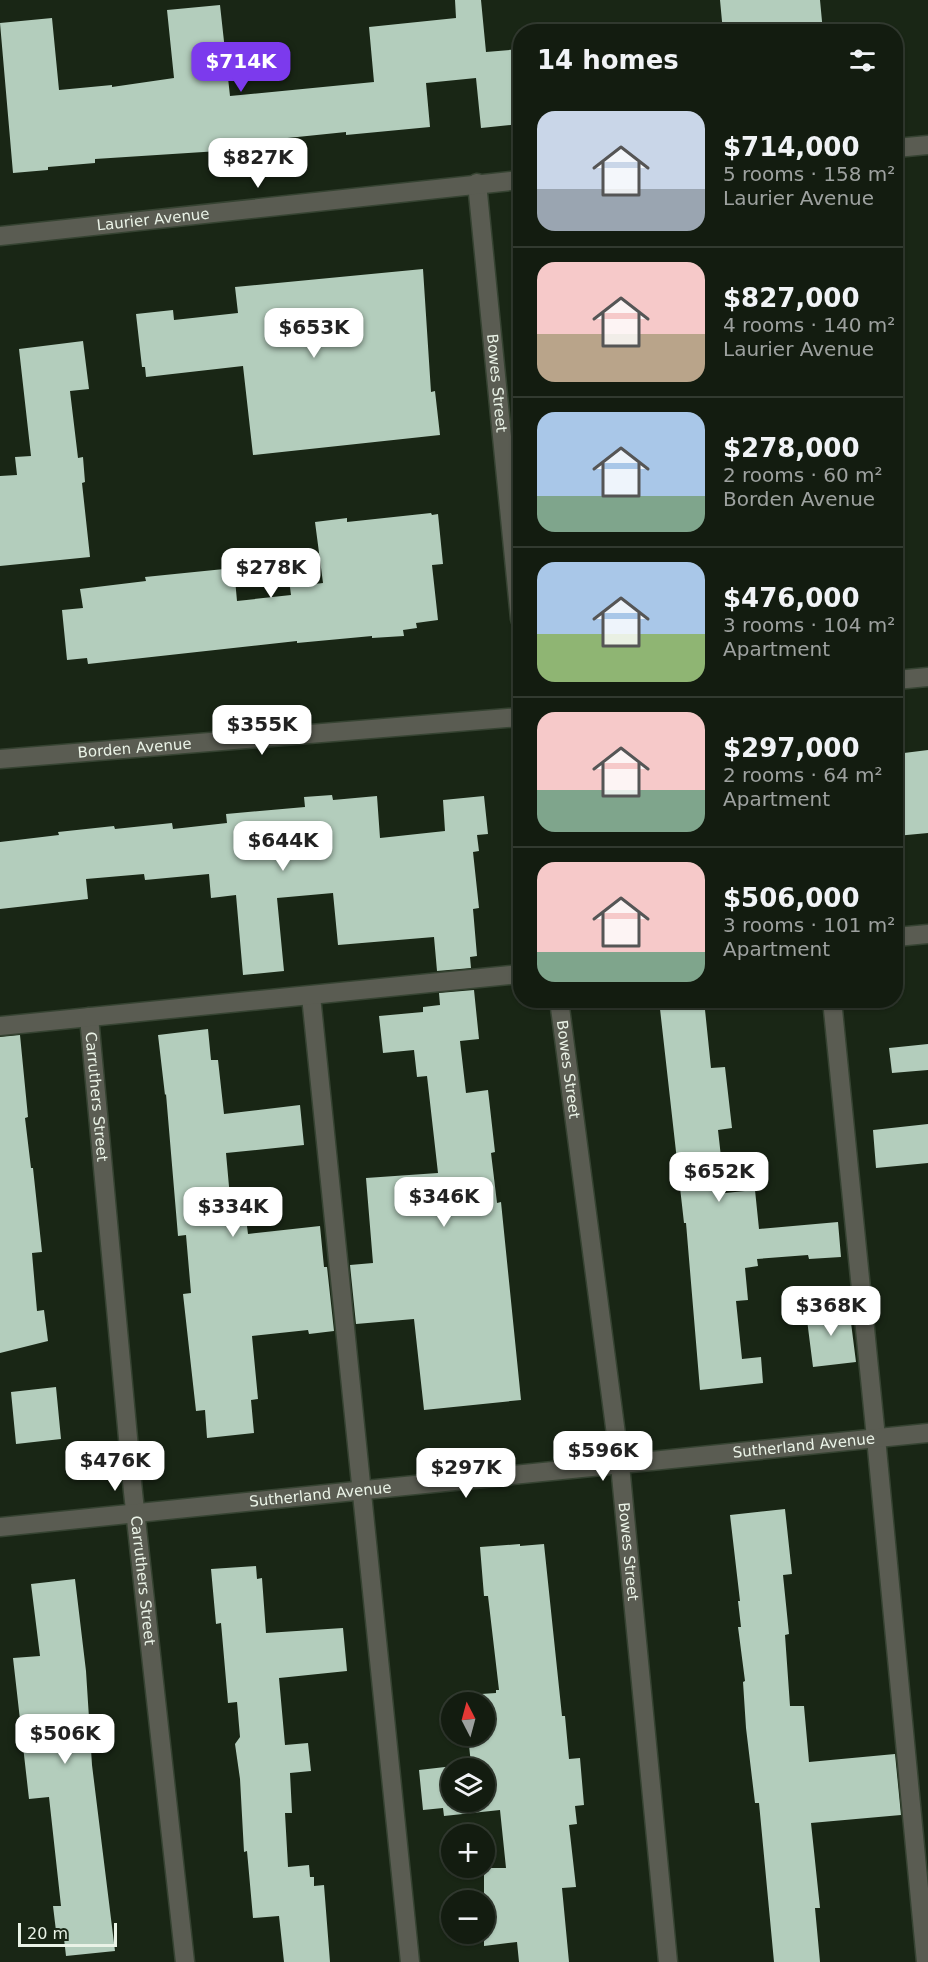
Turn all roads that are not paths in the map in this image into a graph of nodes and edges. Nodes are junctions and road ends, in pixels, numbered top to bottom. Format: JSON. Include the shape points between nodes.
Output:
{"nodes":[{"id":1,"x":928,"y":145,"type":"edge"},
{"id":2,"x":903,"y":147,"type":"edge"},
{"id":3,"x":513,"y":180,"type":"edge"},
{"id":4,"x":477,"y":183,"type":"junction"},
{"id":5,"x":0,"y":236,"type":"edge"},
{"id":6,"x":513,"y":548,"type":"edge"},
{"id":7,"x":928,"y":677,"type":"edge"},
{"id":8,"x":903,"y":679,"type":"edge"},
{"id":9,"x":513,"y":718,"type":"edge"},
{"id":10,"x":0,"y":759,"type":"edge"},
{"id":11,"x":928,"y":934,"type":"edge"},
{"id":12,"x":903,"y":936,"type":"edge"},
{"id":13,"x":513,"y":975,"type":"edge"},
{"id":14,"x":311,"y":996,"type":"junction"},
{"id":15,"x":560,"y":1008,"type":"edge"},
{"id":16,"x":833,"y":1008,"type":"edge"},
{"id":17,"x":89,"y":1017,"type":"junction"},
{"id":18,"x":0,"y":1026,"type":"edge"},
{"id":19,"x":928,"y":1433,"type":"edge"},
{"id":20,"x":876,"y":1438,"type":"junction"},
{"id":21,"x":620,"y":1465,"type":"junction"},
{"id":22,"x":361,"y":1491,"type":"junction"},
{"id":23,"x":135,"y":1514,"type":"junction"},
{"id":24,"x":0,"y":1527,"type":"edge"},
{"id":25,"x":185,"y":1962,"type":"edge"},
{"id":26,"x":410,"y":1962,"type":"edge"},
{"id":27,"x":668,"y":1962,"type":"edge"},
{"id":28,"x":926,"y":1962,"type":"edge"}],
"edges":[{"from":1,"to":2,"type":"street"},
{"from":3,"to":4,"type":"street","name":"Laurier Avenue"},
{"from":4,"to":5,"type":"street","name":"Laurier Avenue"},
{"from":4,"to":6,"type":"street","name":"Bowes Street"},
{"from":7,"to":8,"type":"street"},
{"from":9,"to":10,"type":"street","name":"Borden Avenue"},
{"from":11,"to":12,"type":"street"},
{"from":13,"to":14,"type":"street"},
{"from":14,"to":17,"type":"street"},
{"from":14,"to":22,"type":"street"},
{"from":15,"to":21,"type":"street","name":"Bowes Street"},
{"from":16,"to":20,"type":"street"},
{"from":17,"to":18,"type":"street"},
{"from":17,"to":23,"type":"street","name":"Carruthers Street"},
{"from":19,"to":20,"type":"street","name":"Sutherland Avenue"},
{"from":20,"to":21,"type":"street","name":"Sutherland Avenue"},
{"from":20,"to":28,"type":"street"},
{"from":21,"to":22,"type":"street","name":"Sutherland Avenue"},
{"from":21,"to":27,"type":"street","name":"Bowes Street"},
{"from":22,"to":23,"type":"street","name":"Sutherland Avenue"},
{"from":22,"to":26,"type":"street"},
{"from":23,"to":24,"type":"street","name":"Sutherland Avenue"},
{"from":23,"to":25,"type":"street","name":"Carruthers Street"}]}
